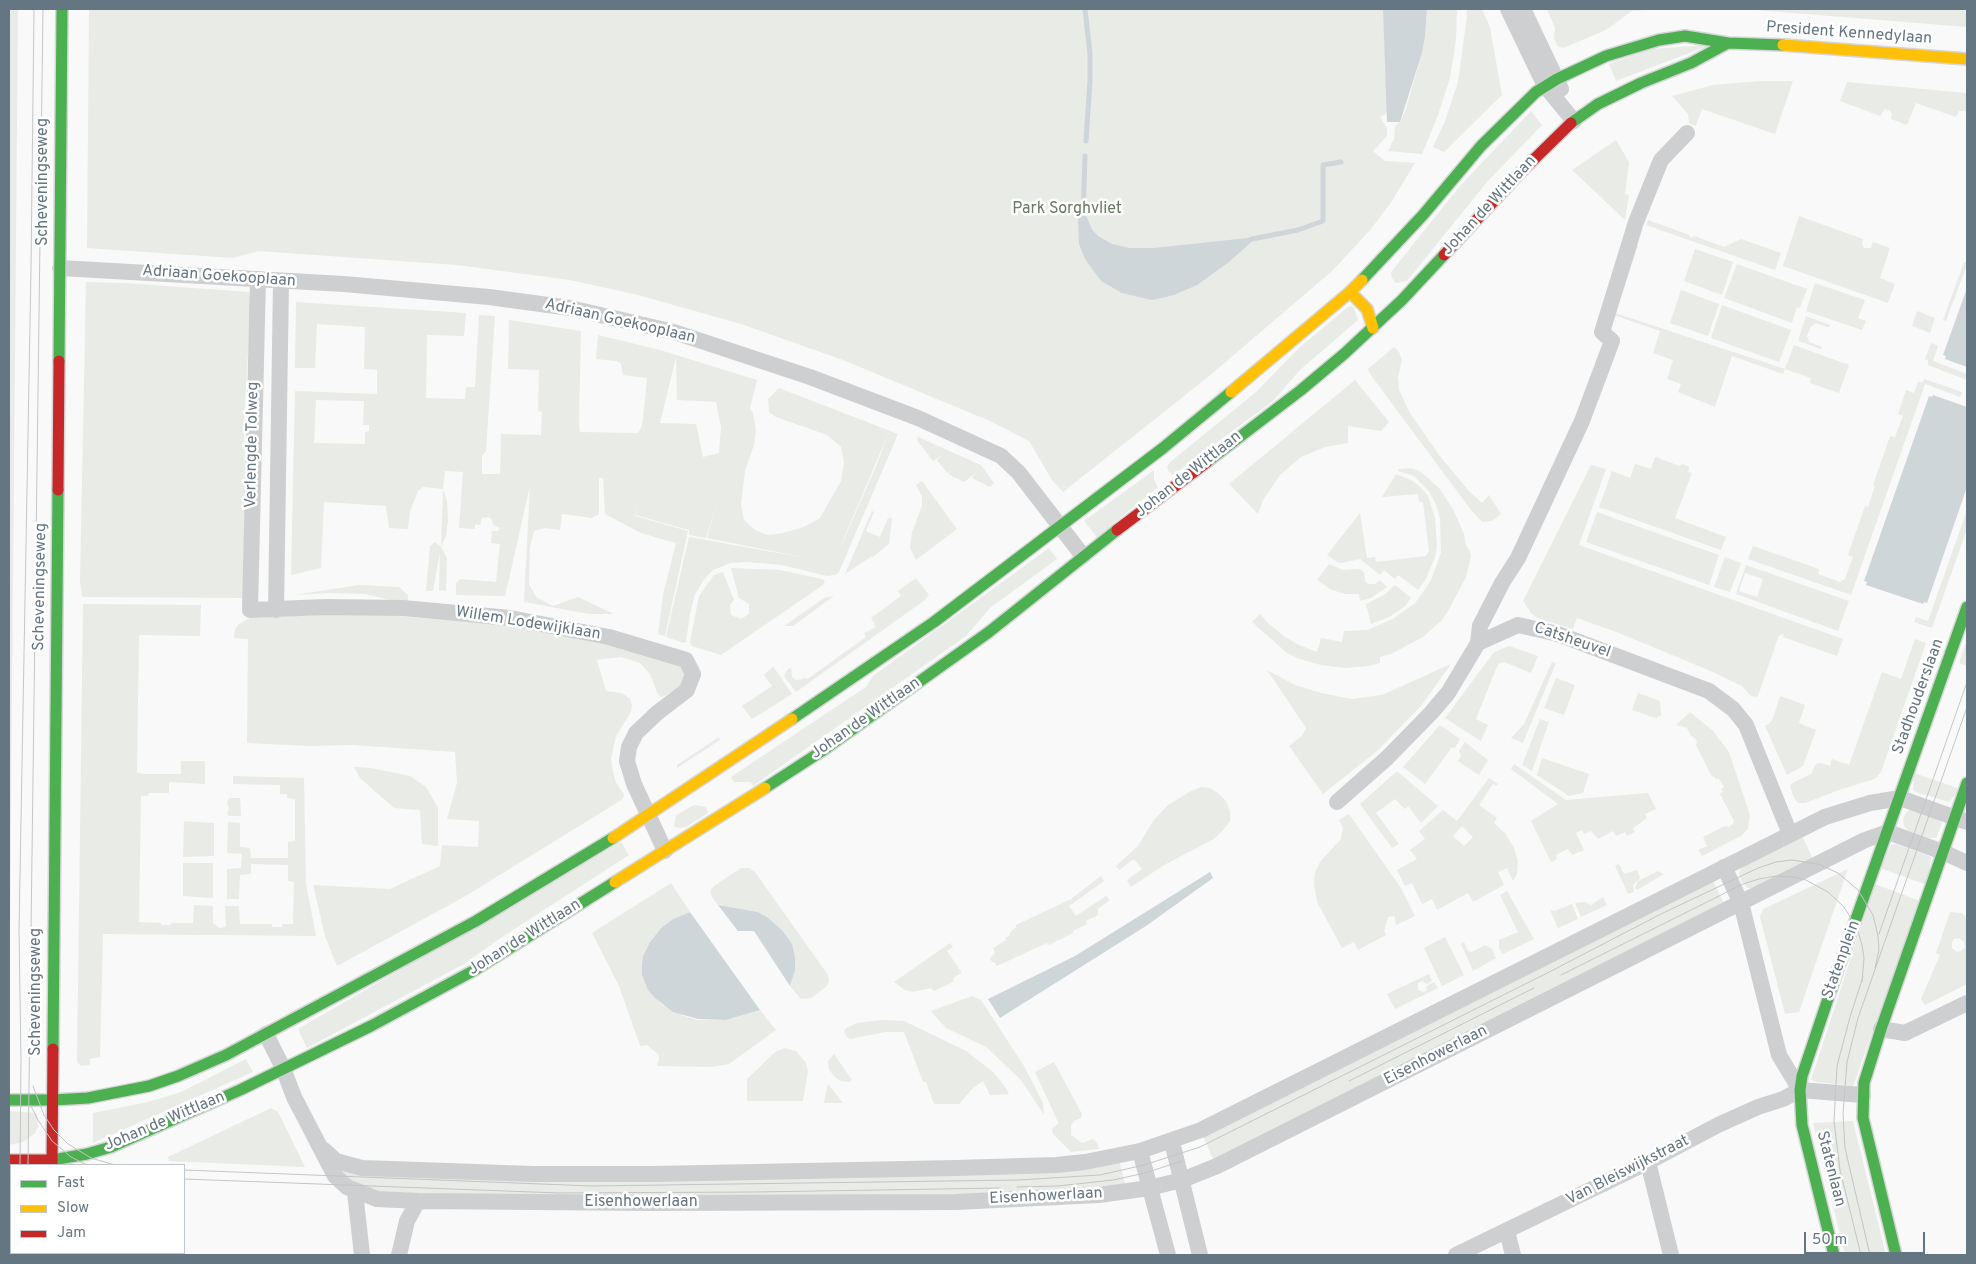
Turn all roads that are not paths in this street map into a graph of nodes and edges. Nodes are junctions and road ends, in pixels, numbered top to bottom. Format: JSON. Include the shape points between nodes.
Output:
{"nodes":[{"id":1,"x":62,"y":9,"type":"edge"},
{"id":2,"x":1508,"y":9,"type":"edge"},
{"id":3,"x":1523,"y":9,"type":"edge"},
{"id":4,"x":1728,"y":43,"type":"junction"},
{"id":5,"x":1967,"y":59,"type":"edge"},
{"id":6,"x":1551,"y":82,"type":"junction"},
{"id":7,"x":1574,"y":121,"type":"junction"},
{"id":8,"x":1687,"y":133,"type":"dead end"},
{"id":9,"x":60,"y":268,"type":"junction"},
{"id":10,"x":258,"y":279,"type":"junction"},
{"id":11,"x":281,"y":281,"type":"junction"},
{"id":12,"x":1350,"y":292,"type":"junction"},
{"id":13,"x":1372,"y":328,"type":"junction"},
{"id":14,"x":1061,"y":527,"type":"junction"},
{"id":15,"x":1083,"y":556,"type":"junction"},
{"id":16,"x":1967,"y":607,"type":"edge"},
{"id":17,"x":250,"y":610,"type":"joint"},
{"id":18,"x":276,"y":610,"type":"junction"},
{"id":19,"x":1478,"y":643,"type":"junction"},
{"id":20,"x":1967,"y":783,"type":"edge"},
{"id":21,"x":1900,"y":798,"type":"junction"},
{"id":22,"x":1337,"y":802,"type":"dead end"},
{"id":23,"x":649,"y":814,"type":"junction"},
{"id":24,"x":1961,"y":820,"type":"edge"},
{"id":25,"x":1888,"y":832,"type":"junction"},
{"id":26,"x":1790,"y":834,"type":"junction"},
{"id":27,"x":665,"y":850,"type":"junction"},
{"id":28,"x":1943,"y":852,"type":"junction"},
{"id":29,"x":1967,"y":863,"type":"edge"},
{"id":30,"x":1724,"y":867,"type":"junction"},
{"id":31,"x":1741,"y":902,"type":"junction"},
{"id":32,"x":1967,"y":1003,"type":"edge"},
{"id":33,"x":1881,"y":1029,"type":"junction"},
{"id":34,"x":266,"y":1034,"type":"junction"},
{"id":35,"x":283,"y":1068,"type":"junction"},
{"id":36,"x":1800,"y":1090,"type":"junction"},
{"id":37,"x":1863,"y":1095,"type":"junction"},
{"id":38,"x":9,"y":1100,"type":"edge"},
{"id":39,"x":53,"y":1100,"type":"junction"},
{"id":40,"x":314,"y":1138,"type":"junction"},
{"id":41,"x":1172,"y":1142,"type":"junction"},
{"id":42,"x":1140,"y":1151,"type":"junction"},
{"id":43,"x":9,"y":1160,"type":"edge"},
{"id":44,"x":52,"y":1162,"type":"edge"},
{"id":45,"x":1648,"y":1162,"type":"junction"},
{"id":46,"x":1182,"y":1180,"type":"junction"},
{"id":47,"x":1149,"y":1188,"type":"junction"},
{"id":48,"x":355,"y":1192,"type":"junction"},
{"id":49,"x":418,"y":1202,"type":"junction"},
{"id":50,"x":1507,"y":1231,"type":"junction"},
{"id":51,"x":362,"y":1255,"type":"edge"},
{"id":52,"x":399,"y":1255,"type":"edge"},
{"id":53,"x":1168,"y":1255,"type":"edge"},
{"id":54,"x":1200,"y":1255,"type":"edge"},
{"id":55,"x":1456,"y":1255,"type":"edge"},
{"id":56,"x":1513,"y":1255,"type":"edge"},
{"id":57,"x":1671,"y":1255,"type":"edge"},
{"id":58,"x":1834,"y":1255,"type":"edge"},
{"id":59,"x":1896,"y":1255,"type":"edge"}],
"edges":[{"from":1,"to":9,"type":"main road","name":"Scheveningseweg"},
{"from":2,"to":6,"type":"street"},
{"from":3,"to":6,"type":"street"},
{"from":4,"to":5,"type":"main road","name":"President Kennedylaan"},
{"from":4,"to":6,"type":"main road","name":"President Kennedylaan","via":[[1685,36],[1659,40],[1606,56]]},
{"from":4,"to":7,"type":"main road","via":[[1598,104]]},
{"from":6,"to":7,"type":"street"},
{"from":6,"to":12,"type":"main road","via":[[1481,146],[1423,216]]},
{"from":7,"to":13,"type":"main road","name":"Johan de Wittlaan","via":[[1520,172]]},
{"from":8,"to":19,"type":"street","via":[[1661,160],[1634,230],[1602,332],[1612,341],[1582,421],[1518,558],[1480,626]]},
{"from":9,"to":10,"type":"street","name":"Adriaan Goekooplaan"},
{"from":9,"to":39,"type":"main road","name":"Scheveningseweg"},
{"from":10,"to":11,"type":"street","name":"Adriaan Goekooplaan"},
{"from":10,"to":17,"type":"street","name":"Verlengde Tolweg"},
{"from":11,"to":14,"type":"street","name":"Adriaan Goekooplaan","via":[[570,308],[691,337],[909,414],[1001,456],[1019,473]]},
{"from":11,"to":18,"type":"street","name":"Verlengde Tolweg"},
{"from":12,"to":13,"type":"main road","via":[[1367,310]]},
{"from":12,"to":14,"type":"main road","via":[[1163,448]]},
{"from":13,"to":15,"type":"main road","name":"Johan de Wittlaan","via":[[1301,390]]},
{"from":14,"to":15,"type":"street","name":"Adriaan Goekooplaan"},
{"from":14,"to":23,"type":"main road","via":[[927,627]]},
{"from":15,"to":27,"type":"main road","name":"Johan de Wittlaan","via":[[988,632],[822,751]]},
{"from":16,"to":21,"type":"main road","name":"Stadhouderslaan"},
{"from":17,"to":18,"type":"street","name":"Willem Lodewijklaan"},
{"from":18,"to":23,"type":"street","name":"Willem Lodewijklaan","via":[[403,608],[510,618],[583,631],[683,658],[694,674],[687,690],[636,733],[630,747],[627,761],[631,776]]},
{"from":19,"to":22,"type":"street","via":[[1432,713]]},
{"from":19,"to":26,"type":"street","name":"Catsheuvel","via":[[1518,625],[1526,626],[1558,634],[1709,691],[1733,709],[1746,725]]},
{"from":20,"to":24,"type":"main road"},
{"from":21,"to":24,"type":"street"},
{"from":21,"to":25,"type":"main road","name":"Statenplein"},
{"from":21,"to":26,"type":"street","via":[[1870,803],[1825,817]]},
{"from":23,"to":27,"type":"street"},
{"from":23,"to":34,"type":"main road","via":[[476,921]]},
{"from":24,"to":28,"type":"main road"},
{"from":25,"to":28,"type":"street"},
{"from":25,"to":31,"type":"street","via":[[1865,840]]},
{"from":25,"to":36,"type":"main road","name":"Statenplein","via":[[1802,1076]]},
{"from":26,"to":30,"type":"street"},
{"from":27,"to":35,"type":"main road","name":"Johan de Wittlaan","via":[[472,971],[371,1026]]},
{"from":28,"to":29,"type":"street"},
{"from":28,"to":33,"type":"main road"},
{"from":30,"to":31,"type":"street"},
{"from":30,"to":41,"type":"street","name":"Eisenhowerlaan"},
{"from":31,"to":36,"type":"street","via":[[1779,1055]]},
{"from":31,"to":46,"type":"street","name":"Eisenhowerlaan","via":[[1217,1166]]},
{"from":32,"to":33,"type":"street","via":[[1905,1034]]},
{"from":33,"to":37,"type":"main road"},
{"from":34,"to":35,"type":"street","name":"Eisenhowerlaan"},
{"from":34,"to":39,"type":"main road","via":[[178,1076],[149,1086],[88,1098]]},
{"from":35,"to":40,"type":"street","name":"Eisenhowerlaan"},
{"from":35,"to":44,"type":"main road","name":"Johan de Wittlaan","via":[[111,1146]]},
{"from":36,"to":37,"type":"street"},
{"from":36,"to":45,"type":"street","name":"Van Bleiswijkstraat","via":[[1718,1125]]},
{"from":36,"to":58,"type":"main road","name":"Statenlaan","via":[[1802,1124]]},
{"from":37,"to":59,"type":"main road","via":[[1863,1118]]},
{"from":38,"to":39,"type":"main road"},
{"from":39,"to":44,"type":"main road","name":"Scheveningseweg"},
{"from":40,"to":42,"type":"street","name":"Eisenhowerlaan","via":[[336,1161],[362,1168],[533,1174],[1066,1164]]},
{"from":40,"to":48,"type":"street","name":"Eisenhowerlaan","via":[[334,1176]]},
{"from":41,"to":42,"type":"street","name":"Eisenhowerlaan"},
{"from":41,"to":46,"type":"street"},
{"from":42,"to":47,"type":"street"},
{"from":43,"to":44,"type":"main road","name":"Johan de Wittlaan"},
{"from":45,"to":50,"type":"street","name":"Van Bleiswijkstraat"},
{"from":45,"to":57,"type":"street"},
{"from":46,"to":47,"type":"street","name":"Eisenhowerlaan"},
{"from":46,"to":54,"type":"street"},
{"from":47,"to":49,"type":"street","name":"Eisenhowerlaan","via":[[1099,1195],[956,1202]]},
{"from":47,"to":53,"type":"street"},
{"from":48,"to":49,"type":"street","name":"Eisenhowerlaan","via":[[377,1199]]},
{"from":48,"to":51,"type":"street"},
{"from":49,"to":52,"type":"street","via":[[408,1221]]},
{"from":50,"to":55,"type":"street","name":"Van Bleiswijkstraat"},
{"from":50,"to":56,"type":"street"}]}
